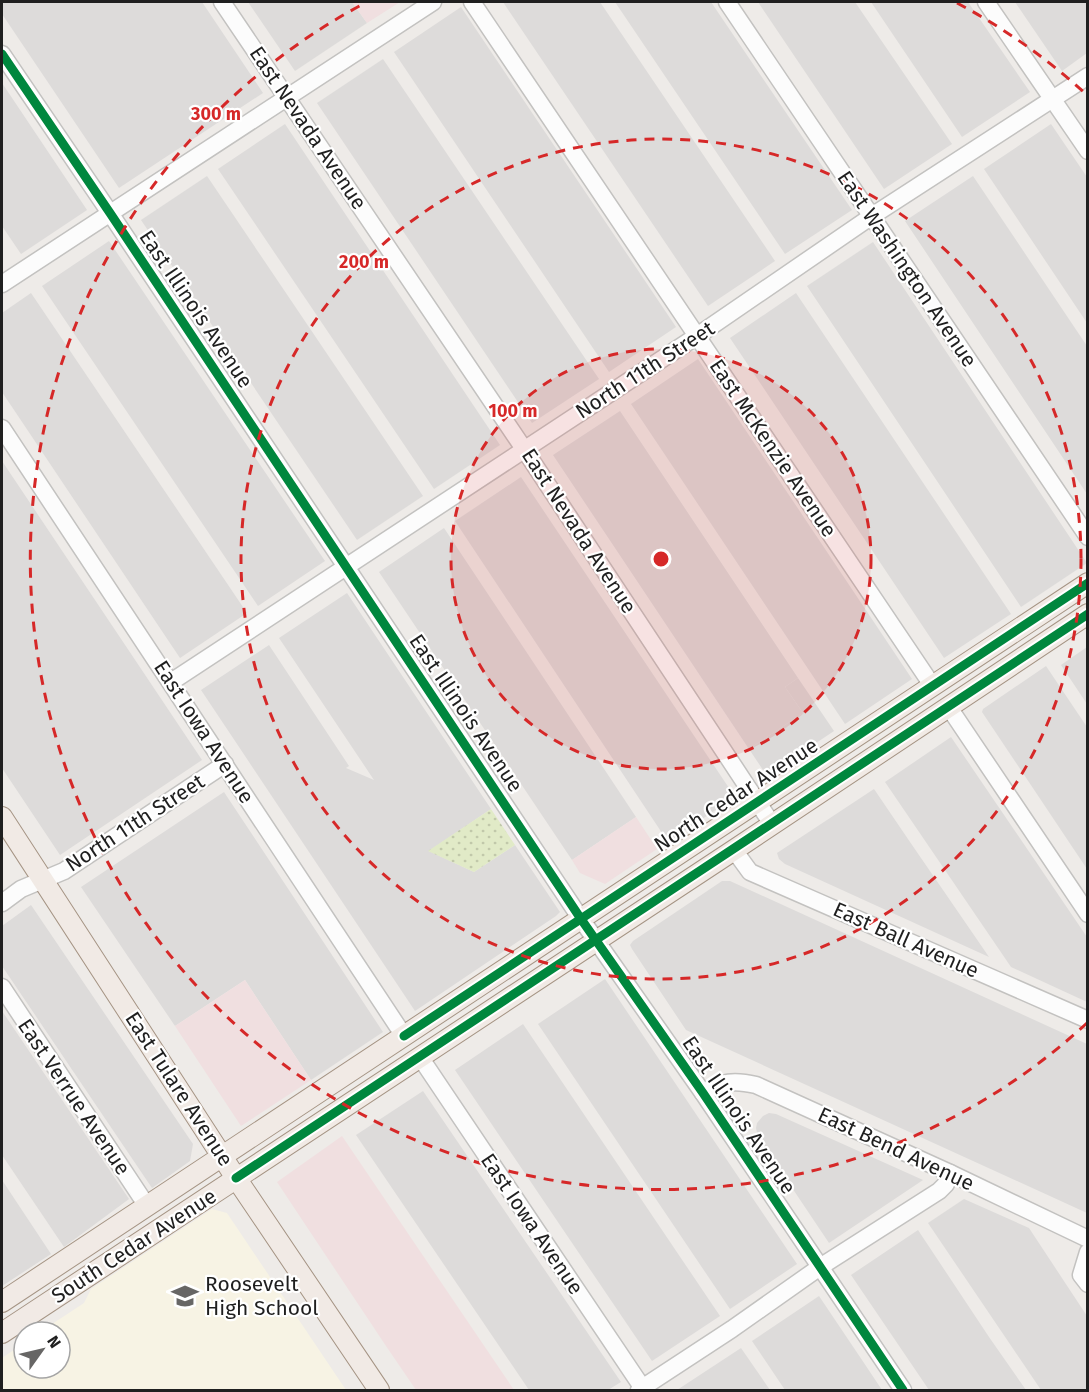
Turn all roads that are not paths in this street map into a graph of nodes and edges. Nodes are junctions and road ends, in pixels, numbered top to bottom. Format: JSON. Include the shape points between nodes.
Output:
{"nodes":[{"id":1,"x":222,"y":2,"type":"edge"},
{"id":2,"x":433,"y":2,"type":"edge"},
{"id":3,"x":472,"y":2,"type":"edge"},
{"id":4,"x":727,"y":2,"type":"edge"},
{"id":5,"x":987,"y":2,"type":"edge"},
{"id":6,"x":2,"y":54,"type":"edge"},
{"id":7,"x":1088,"y":76,"type":"edge"},
{"id":8,"x":287,"y":97,"type":"junction"},
{"id":9,"x":1052,"y":99,"type":"junction"},
{"id":10,"x":1088,"y":151,"type":"edge"},
{"id":11,"x":110,"y":213,"type":"junction"},
{"id":12,"x":872,"y":216,"type":"junction"},
{"id":13,"x":2,"y":285,"type":"edge"},
{"id":14,"x":697,"y":336,"type":"junction"},
{"id":15,"x":2,"y":428,"type":"edge"},
{"id":16,"x":524,"y":449,"type":"junction"},
{"id":17,"x":1088,"y":537,"type":"edge"},
{"id":18,"x":346,"y":566,"type":"junction"},
{"id":19,"x":1088,"y":583,"type":"edge"},
{"id":20,"x":1088,"y":614,"type":"edge"},
{"id":21,"x":1020,"y":627,"type":"junction"},
{"id":22,"x":171,"y":682,"type":"junction"},
{"id":23,"x":932,"y":685,"type":"junction"},
{"id":24,"x":948,"y":706,"type":"junction"},
{"id":25,"x":225,"y":764,"type":"junction"},
{"id":26,"x":860,"y":765,"type":"junction"},
{"id":27,"x":758,"y":802,"type":"junction"},
{"id":28,"x":2,"y":817,"type":"edge"},
{"id":29,"x":772,"y":824,"type":"junction"},
{"id":30,"x":734,"y":850,"type":"junction"},
{"id":31,"x":44,"y":879,"type":"junction"},
{"id":32,"x":2,"y":903,"type":"edge"},
{"id":33,"x":1088,"y":914,"type":"edge"},
{"id":34,"x":581,"y":920,"type":"junction"},
{"id":35,"x":596,"y":940,"type":"junction"},
{"id":36,"x":531,"y":953,"type":"junction"},
{"id":37,"x":2,"y":987,"type":"edge"},
{"id":38,"x":1088,"y":1020,"type":"edge"},
{"id":39,"x":404,"y":1036,"type":"junction"},
{"id":40,"x":420,"y":1057,"type":"junction"},
{"id":41,"x":703,"y":1093,"type":"junction"},
{"id":42,"x":222,"y":1156,"type":"junction"},
{"id":43,"x":950,"y":1173,"type":"junction"},
{"id":44,"x":236,"y":1178,"type":"junction"},
{"id":45,"x":147,"y":1206,"type":"junction"},
{"id":46,"x":1088,"y":1239,"type":"edge"},
{"id":47,"x":1088,"y":1252,"type":"edge"},
{"id":48,"x":820,"y":1267,"type":"junction"},
{"id":49,"x":1088,"y":1284,"type":"edge"},
{"id":50,"x":2,"y":1302,"type":"edge"},
{"id":51,"x":2,"y":1333,"type":"edge"},
{"id":52,"x":379,"y":1390,"type":"edge"},
{"id":53,"x":641,"y":1390,"type":"edge"},
{"id":54,"x":903,"y":1390,"type":"edge"}],
"edges":[{"from":1,"to":8,"type":"street","name":"East Nevada Avenue"},
{"from":2,"to":8,"type":"street"},
{"from":3,"to":14,"type":"street","name":"East McKenzie Avenue"},
{"from":4,"to":12,"type":"street","name":"East Washington Avenue"},
{"from":5,"to":9,"type":"street"},
{"from":6,"to":11,"type":"street","name":"East Illinois Avenue"},
{"from":7,"to":9,"type":"street","name":"North 11th Street"},
{"from":8,"to":11,"type":"street"},
{"from":8,"to":16,"type":"street","name":"East Nevada Avenue"},
{"from":9,"to":10,"type":"street"},
{"from":9,"to":12,"type":"street","name":"North 11th Street"},
{"from":11,"to":13,"type":"street"},
{"from":11,"to":18,"type":"street","name":"East Illinois Avenue"},
{"from":12,"to":14,"type":"street","name":"North 11th Street"},
{"from":12,"to":17,"type":"street","name":"East Washington Avenue"},
{"from":14,"to":16,"type":"street","name":"North 11th Street"},
{"from":14,"to":23,"type":"street","name":"East McKenzie Avenue"},
{"from":15,"to":22,"type":"street","name":"East Iowa Avenue"},
{"from":16,"to":18,"type":"street","name":"North 11th Street"},
{"from":16,"to":27,"type":"street","name":"East Nevada Avenue"},
{"from":18,"to":22,"type":"street","name":"North 11th Street"},
{"from":18,"to":34,"type":"street","name":"East Illinois Avenue"},
{"from":19,"to":21,"type":"main road","name":"North Cedar Avenue"},
{"from":20,"to":24,"type":"main road","name":"North Cedar Avenue"},
{"from":21,"to":23,"type":"main road","name":"North Cedar Avenue"},
{"from":21,"to":24,"type":"main road","via":[[1006,650],[954,686]]},
{"from":22,"to":25,"type":"street","name":"East Iowa Avenue"},
{"from":23,"to":26,"type":"main road","via":[[926,707],[867,748]]},
{"from":23,"to":27,"type":"main road","name":"North Cedar Avenue"},
{"from":24,"to":26,"type":"main road","name":"North Cedar Avenue"},
{"from":24,"to":33,"type":"street"},
{"from":25,"to":31,"type":"street","name":"North 11th Street","via":[[64,871]]},
{"from":25,"to":39,"type":"street","name":"East Iowa Avenue"},
{"from":26,"to":29,"type":"main road","name":"North Cedar Avenue"},
{"from":27,"to":29,"type":"street","name":"East Nevada Avenue"},
{"from":27,"to":34,"type":"main road","name":"North Cedar Avenue"},
{"from":28,"to":31,"type":"main road","name":"East Tulare Avenue"},
{"from":29,"to":30,"type":"main road","name":"North Cedar Avenue"},
{"from":30,"to":35,"type":"main road","name":"North Cedar Avenue"},
{"from":30,"to":38,"type":"street","name":"East Ball Avenue","via":[[750,872]]},
{"from":31,"to":32,"type":"street","name":"North 11th Street"},
{"from":31,"to":42,"type":"main road","name":"East Tulare Avenue"},
{"from":34,"to":35,"type":"street","name":"East Illinois Avenue"},
{"from":34,"to":36,"type":"main road","name":"North Cedar Avenue"},
{"from":35,"to":40,"type":"main road","name":"North Cedar Avenue"},
{"from":35,"to":41,"type":"street","name":"East Illinois Avenue"},
{"from":36,"to":39,"type":"main road","name":"North Cedar Avenue"},
{"from":36,"to":40,"type":"main road","via":[[481,1001],[424,1041]]},
{"from":37,"to":45,"type":"street","name":"East Verrue Avenue"},
{"from":39,"to":42,"type":"main road","name":"North Cedar Avenue"},
{"from":40,"to":44,"type":"main road","name":"North Cedar Avenue"},
{"from":40,"to":53,"type":"street","name":"East Iowa Avenue"},
{"from":41,"to":43,"type":"street","name":"East Bend Avenue","via":[[724,1082],[756,1085]]},
{"from":41,"to":48,"type":"street","name":"East Illinois Avenue"},
{"from":42,"to":44,"type":"main road","name":"East Tulare Avenue"},
{"from":42,"to":45,"type":"main road","name":"South Cedar Avenue"},
{"from":43,"to":46,"type":"street","name":"East Bend Avenue"},
{"from":43,"to":48,"type":"street","via":[[939,1191]]},
{"from":44,"to":51,"type":"main road","name":"South Cedar Avenue"},
{"from":44,"to":52,"type":"main road","name":"East Tulare Avenue"},
{"from":45,"to":50,"type":"main road","name":"South Cedar Avenue"},
{"from":47,"to":49,"type":"street","via":[[1082,1275]]},
{"from":48,"to":53,"type":"street"},
{"from":48,"to":54,"type":"street","name":"East Illinois Avenue"}]}
